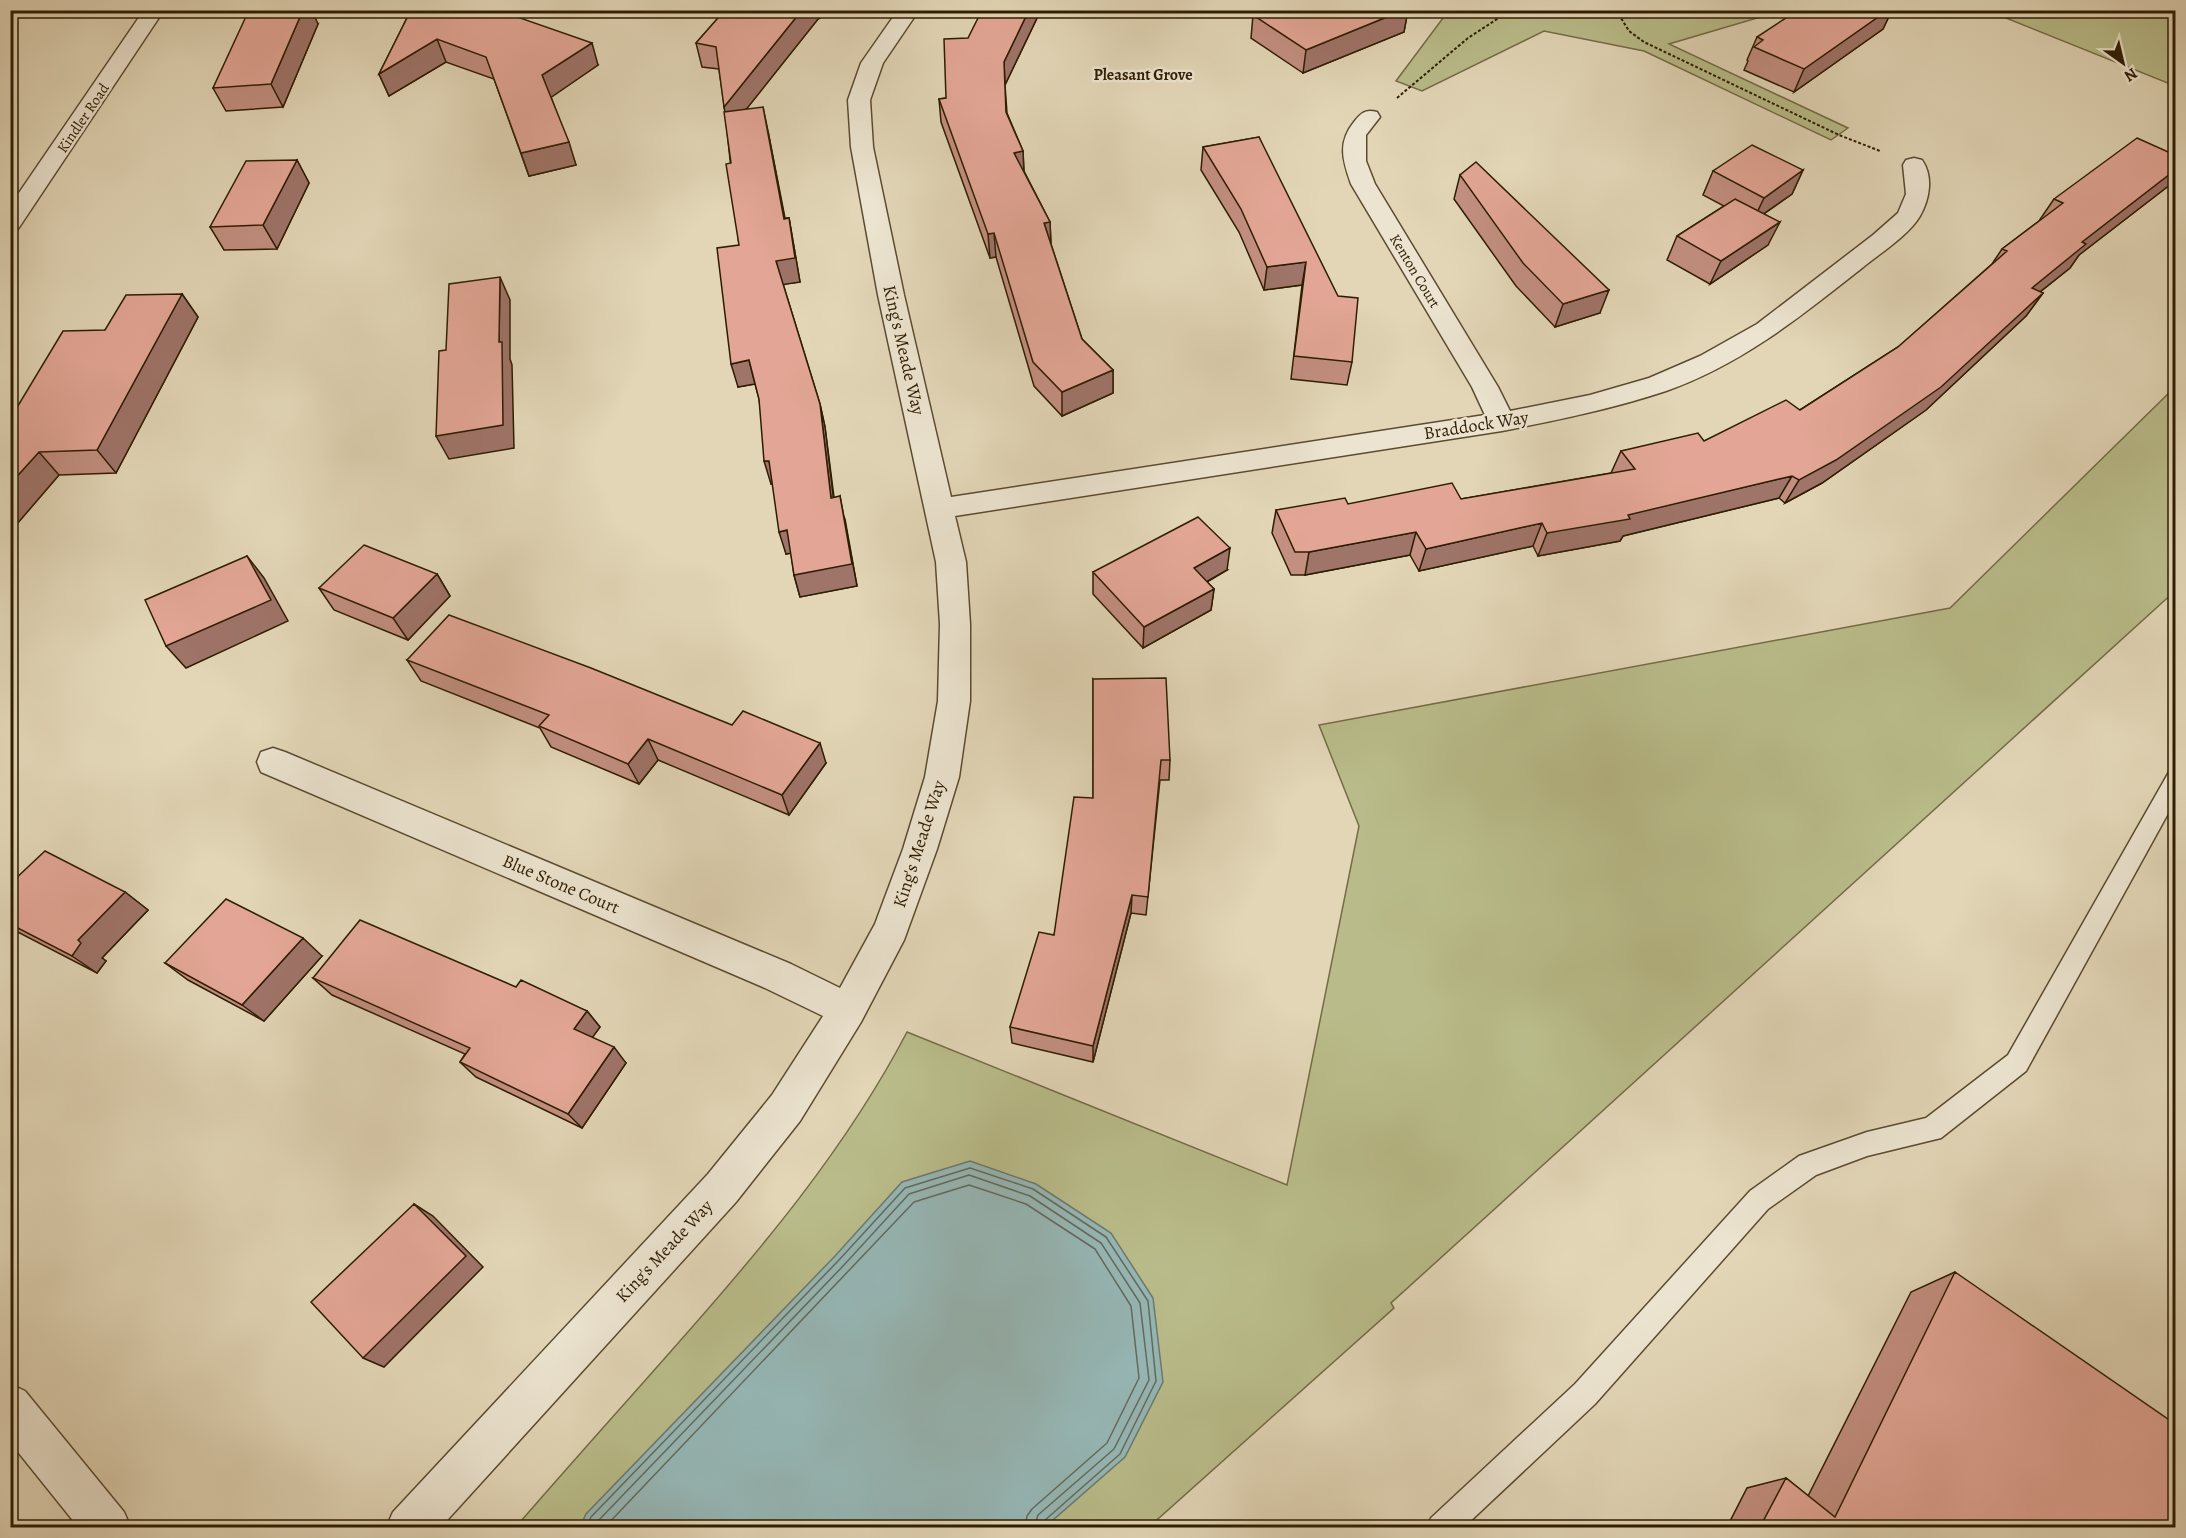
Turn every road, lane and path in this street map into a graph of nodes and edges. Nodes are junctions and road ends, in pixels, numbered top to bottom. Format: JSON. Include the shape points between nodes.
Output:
{"nodes":[{"id":1,"x":154,"y":10,"type":"edge"},
{"id":2,"x":909,"y":10,"type":"edge"},
{"id":3,"x":1511,"y":10,"type":"edge"},
{"id":4,"x":1616,"y":10,"type":"edge"},
{"id":5,"x":1369,"y":117,"type":"joint"},
{"id":6,"x":1914,"y":165,"type":"joint"},
{"id":7,"x":10,"y":224,"type":"edge"},
{"id":8,"x":1502,"y":423,"type":"junction"},
{"id":9,"x":940,"y":509,"type":"junction"},
{"id":10,"x":273,"y":762,"type":"dead end"},
{"id":11,"x":2175,"y":777,"type":"edge"},
{"id":12,"x":848,"y":1010,"type":"junction"},
{"id":13,"x":10,"y":1406,"type":"edge"},
{"id":14,"x":108,"y":1527,"type":"edge"},
{"id":15,"x":409,"y":1527,"type":"edge"},
{"id":16,"x":1441,"y":1527,"type":"edge"}],
"edges":[{"from":1,"to":7,"type":"street","name":"Kindler Road"},
{"from":2,"to":9,"type":"street","name":"King's Meade Way","via":[[872,63],[859,111],[862,147],[891,295]]},
{"from":3,"to":5,"type":"path","via":[[1468,38],[1413,86]]},
{"from":4,"to":6,"type":"path","via":[[1629,32],[1644,42],[1839,135]]},
{"from":5,"to":8,"type":"street","name":"Kenton Court","via":[[1355,135],[1355,161],[1363,184],[1485,387]]},
{"from":6,"to":8,"type":"street","name":"Braddock Way","via":[[1918,194],[1908,216],[1766,330],[1709,362],[1658,384],[1592,404]]},
{"from":8,"to":9,"type":"street","name":"Braddock Way"},
{"from":9,"to":12,"type":"street","name":"King's Meade Way","via":[[951,562],[955,624],[954,702],[942,777],[891,929]]},
{"from":10,"to":12,"type":"street","name":"Blue Stone Court","via":[[778,975]]},
{"from":11,"to":16,"type":"lane","via":[[2017,1063],[1932,1129],[1866,1144],[1808,1165],[1759,1200],[1585,1394]]},
{"from":12,"to":15,"type":"street","name":"King's Meade Way","via":[[786,1108],[722,1188]]},
{"from":13,"to":14,"type":"street"}]}
